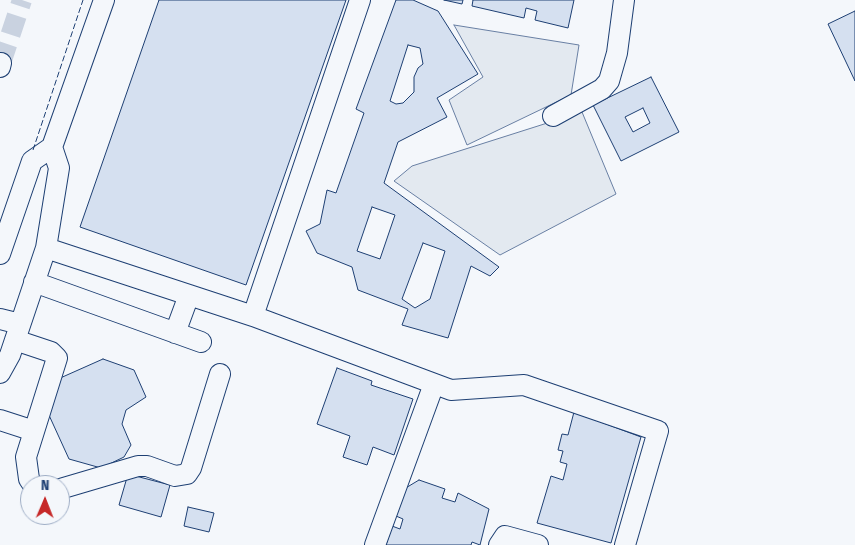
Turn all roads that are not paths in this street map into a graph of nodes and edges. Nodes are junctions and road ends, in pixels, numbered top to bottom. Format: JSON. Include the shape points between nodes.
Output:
{"nodes":[{"id":1,"x":104,"y":0,"type":"edge"},
{"id":2,"x":360,"y":0,"type":"edge"},
{"id":3,"x":624,"y":0,"type":"edge"},
{"id":4,"x":553,"y":116,"type":"dead end"},
{"id":5,"x":52,"y":147,"type":"junction"},
{"id":6,"x":46,"y":248,"type":"junction"},
{"id":7,"x":0,"y":254,"type":"edge"},
{"id":8,"x":34,"y":282,"type":"junction"},
{"id":9,"x":189,"y":295,"type":"junction"},
{"id":10,"x":253,"y":316,"type":"junction"},
{"id":11,"x":0,"y":319,"type":"edge"},
{"id":12,"x":175,"y":333,"type":"junction"},
{"id":13,"x":11,"y":342,"type":"edge"},
{"id":14,"x":201,"y":342,"type":"dead end"},
{"id":15,"x":0,"y":373,"type":"edge"},
{"id":16,"x":220,"y":374,"type":"dead end"},
{"id":17,"x":434,"y":384,"type":"junction"},
{"id":18,"x":0,"y":420,"type":"edge"},
{"id":19,"x":34,"y":431,"type":"junction"},
{"id":20,"x":28,"y":475,"type":"edge"},
{"id":21,"x":70,"y":486,"type":"edge"},
{"id":22,"x":375,"y":545,"type":"edge"},
{"id":23,"x":499,"y":545,"type":"edge"},
{"id":24,"x":538,"y":545,"type":"edge"},
{"id":25,"x":625,"y":545,"type":"edge"}],
"edges":[{"from":1,"to":5,"type":"lane"},
{"from":2,"to":10,"type":"lane"},
{"from":3,"to":4,"type":"lane","via":[[616,62],[609,81],[602,89]]},
{"from":5,"to":6,"type":"lane","via":[[59,168]]},
{"from":5,"to":7,"type":"lane","via":[[32,161]]},
{"from":6,"to":8,"type":"lane"},
{"from":6,"to":9,"type":"lane"},
{"from":8,"to":12,"type":"lane"},
{"from":8,"to":13,"type":"lane"},
{"from":9,"to":10,"type":"lane"},
{"from":9,"to":12,"type":"lane"},
{"from":10,"to":17,"type":"lane"},
{"from":11,"to":13,"type":"lane"},
{"from":12,"to":14,"type":"lane"},
{"from":13,"to":15,"type":"lane"},
{"from":13,"to":19,"type":"lane","via":[[51,352],[57,358]]},
{"from":16,"to":21,"type":"lane","via":[[187,474],[176,476],[138,466]]},
{"from":17,"to":22,"type":"lane"},
{"from":17,"to":25,"type":"lane","via":[[450,390],[524,385],[658,430]]},
{"from":18,"to":19,"type":"lane"},
{"from":19,"to":20,"type":"lane","via":[[26,457]]},
{"from":23,"to":24,"type":"lane","via":[[505,536]]}]}
